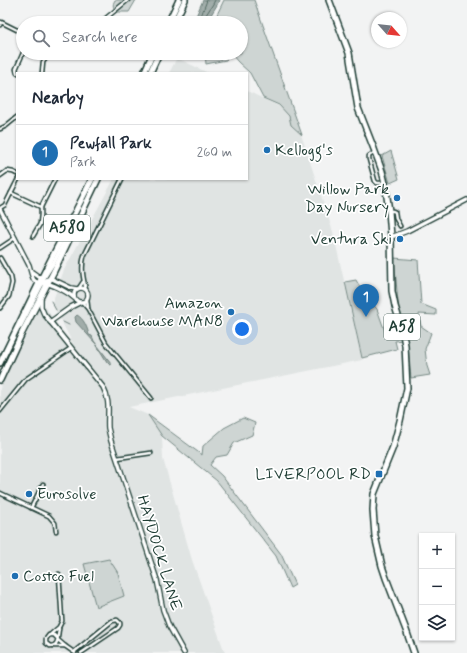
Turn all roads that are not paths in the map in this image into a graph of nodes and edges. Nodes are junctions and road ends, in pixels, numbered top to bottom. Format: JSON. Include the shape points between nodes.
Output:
{"nodes":[{"id":1,"x":128,"y":0,"type":"edge"},
{"id":2,"x":179,"y":0,"type":"edge"},
{"id":3,"x":185,"y":0,"type":"edge"},
{"id":4,"x":329,"y":0,"type":"edge"},
{"id":5,"x":109,"y":16,"type":"edge"},
{"id":6,"x":171,"y":16,"type":"edge"},
{"id":7,"x":177,"y":16,"type":"edge"},
{"id":8,"x":0,"y":25,"type":"edge"},
{"id":9,"x":16,"y":30,"type":"edge"},
{"id":10,"x":20,"y":60,"type":"edge"},
{"id":11,"x":45,"y":60,"type":"edge"},
{"id":12,"x":150,"y":60,"type":"edge"},
{"id":13,"x":156,"y":60,"type":"edge"},
{"id":14,"x":17,"y":72,"type":"edge"},
{"id":15,"x":42,"y":72,"type":"edge"},
{"id":16,"x":144,"y":72,"type":"edge"},
{"id":17,"x":150,"y":72,"type":"edge"},
{"id":18,"x":16,"y":119,"type":"edge"},
{"id":19,"x":0,"y":129,"type":"edge"},
{"id":20,"x":375,"y":151,"type":"junction"},
{"id":21,"x":16,"y":174,"type":"edge"},
{"id":22,"x":0,"y":176,"type":"edge"},
{"id":23,"x":17,"y":180,"type":"edge"},
{"id":24,"x":54,"y":180,"type":"edge"},
{"id":25,"x":92,"y":180,"type":"edge"},
{"id":26,"x":98,"y":180,"type":"edge"},
{"id":27,"x":122,"y":180,"type":"edge"},
{"id":28,"x":385,"y":183,"type":"junction"},
{"id":29,"x":11,"y":192,"type":"junction"},
{"id":30,"x":467,"y":200,"type":"edge"},
{"id":31,"x":41,"y":207,"type":"junction"},
{"id":32,"x":0,"y":208,"type":"edge"},
{"id":33,"x":389,"y":211,"type":"junction"},
{"id":34,"x":402,"y":222,"type":"dead end"},
{"id":35,"x":77,"y":223,"type":"junction"},
{"id":36,"x":33,"y":236,"type":"dead end"},
{"id":37,"x":390,"y":236,"type":"junction"},
{"id":38,"x":16,"y":238,"type":"junction"},
{"id":39,"x":0,"y":248,"type":"edge"},
{"id":40,"x":0,"y":258,"type":"edge"},
{"id":41,"x":32,"y":272,"type":"junction"},
{"id":42,"x":43,"y":278,"type":"junction"},
{"id":43,"x":51,"y":278,"type":"junction"},
{"id":44,"x":84,"y":282,"type":"junction"},
{"id":45,"x":43,"y":283,"type":"junction"},
{"id":46,"x":78,"y":288,"type":"junction"},
{"id":47,"x":86,"y":290,"type":"junction"},
{"id":48,"x":41,"y":299,"type":"junction"},
{"id":49,"x":74,"y":299,"type":"junction"},
{"id":50,"x":87,"y":299,"type":"junction"},
{"id":51,"x":81,"y":302,"type":"junction"},
{"id":52,"x":71,"y":306,"type":"junction"},
{"id":53,"x":0,"y":308,"type":"edge"},
{"id":54,"x":88,"y":309,"type":"junction"},
{"id":55,"x":33,"y":314,"type":"junction"},
{"id":56,"x":44,"y":314,"type":"junction"},
{"id":57,"x":50,"y":322,"type":"junction"},
{"id":58,"x":70,"y":348,"type":"junction"},
{"id":59,"x":0,"y":363,"type":"edge"},
{"id":60,"x":0,"y":380,"type":"edge"},
{"id":61,"x":150,"y":398,"type":"dead end"},
{"id":62,"x":0,"y":411,"type":"edge"},
{"id":63,"x":151,"y":453,"type":"dead end"},
{"id":64,"x":117,"y":458,"type":"junction"},
{"id":65,"x":43,"y":484,"type":"dead end"},
{"id":66,"x":0,"y":493,"type":"edge"},
{"id":67,"x":31,"y":508,"type":"junction"},
{"id":68,"x":56,"y":531,"type":"dead end"},
{"id":69,"x":59,"y":574,"type":"dead end"},
{"id":70,"x":59,"y":627,"type":"junction"},
{"id":71,"x":51,"y":634,"type":"junction"},
{"id":72,"x":57,"y":638,"type":"junction"},
{"id":73,"x":54,"y":646,"type":"junction"},
{"id":74,"x":65,"y":646,"type":"junction"},
{"id":75,"x":75,"y":653,"type":"edge"},
{"id":76,"x":81,"y":653,"type":"edge"},
{"id":77,"x":184,"y":653,"type":"edge"},
{"id":78,"x":414,"y":653,"type":"edge"}],
"edges":[{"from":1,"to":5,"type":"street"},
{"from":2,"to":6,"type":"highway"},
{"from":3,"to":7,"type":"highway"},
{"from":4,"to":20,"type":"highway","number":"A58","via":[[349,53],[358,108]]},
{"from":8,"to":9,"type":"street","via":[[1,22]]},
{"from":10,"to":14,"type":"street"},
{"from":11,"to":15,"type":"street"},
{"from":12,"to":16,"type":"highway"},
{"from":13,"to":17,"type":"highway"},
{"from":18,"to":19,"type":"street"},
{"from":20,"to":28,"type":"highway","number":"A58"},
{"from":20,"to":28,"type":"street","via":[[369,156],[375,181]]},
{"from":21,"to":22,"type":"street","via":[[7,171]]},
{"from":23,"to":29,"type":"street"},
{"from":24,"to":31,"type":"street"},
{"from":25,"to":42,"type":"highway","number":"A580"},
{"from":26,"to":35,"type":"highway","number":"A580"},
{"from":27,"to":44,"type":"street","via":[[84,256]]},
{"from":28,"to":33,"type":"highway","number":"A58"},
{"from":29,"to":31,"type":"street"},
{"from":29,"to":32,"type":"street","via":[[5,205]]},
{"from":30,"to":37,"type":"street"},
{"from":31,"to":36,"type":"street","via":[[40,224]]},
{"from":32,"to":38,"type":"street"},
{"from":33,"to":34,"type":"street","via":[[394,211],[399,225]]},
{"from":33,"to":37,"type":"highway","number":"A58"},
{"from":35,"to":42,"type":"street","via":[[71,228]]},
{"from":35,"to":43,"type":"highway","number":"A580"},
{"from":37,"to":78,"type":"highway","number":"A58","via":[[392,291],[405,345],[407,388],[393,447],[374,494],[373,510],[375,536],[382,566]]},
{"from":38,"to":39,"type":"street"},
{"from":38,"to":41,"type":"street"},
{"from":40,"to":53,"type":"street","via":[[12,283],[9,296]]},
{"from":41,"to":42,"type":"street"},
{"from":41,"to":45,"type":"street","via":[[34,280]]},
{"from":42,"to":43,"type":"street"},
{"from":42,"to":45,"type":"highway","number":"A580"},
{"from":43,"to":45,"type":"highway","number":"A580"},
{"from":43,"to":46,"type":"street","via":[[71,288]]},
{"from":44,"to":46,"type":"street"},
{"from":44,"to":47,"type":"street"},
{"from":45,"to":48,"type":"highway","number":"A580"},
{"from":45,"to":49,"type":"street","via":[[69,294]]},
{"from":45,"to":59,"type":"highway","number":"A580"},
{"from":46,"to":47,"type":"street"},
{"from":46,"to":49,"type":"street","via":[[73,294]]},
{"from":47,"to":50,"type":"street"},
{"from":48,"to":55,"type":"highway","number":"A580"},
{"from":48,"to":56,"type":"street","name":"HAYDOCK LANE"},
{"from":49,"to":51,"type":"street"},
{"from":49,"to":52,"type":"street"},
{"from":50,"to":51,"type":"street"},
{"from":50,"to":54,"type":"street"},
{"from":51,"to":52,"type":"street"},
{"from":51,"to":54,"type":"street"},
{"from":52,"to":57,"type":"street"},
{"from":54,"to":61,"type":"street","via":[[106,343]]},
{"from":55,"to":56,"type":"street"},
{"from":55,"to":60,"type":"highway","number":"A580"},
{"from":56,"to":57,"type":"street","name":"HAYDOCK LANE"},
{"from":57,"to":58,"type":"street","name":"HAYDOCK LANE"},
{"from":58,"to":62,"type":"street","via":[[26,379]]},
{"from":58,"to":64,"type":"street","name":"HAYDOCK LANE","via":[[106,394],[108,428]]},
{"from":63,"to":64,"type":"street"},
{"from":64,"to":77,"type":"street","name":"HAYDOCK LANE","via":[[157,580],[163,610]]},
{"from":65,"to":67,"type":"street"},
{"from":66,"to":67,"type":"street"},
{"from":67,"to":68,"type":"street","via":[[49,516],[55,523]]},
{"from":69,"to":70,"type":"street","via":[[62,619]]},
{"from":70,"to":71,"type":"street"},
{"from":70,"to":72,"type":"street"},
{"from":71,"to":72,"type":"street"},
{"from":71,"to":73,"type":"street","via":[[46,637],[46,642],[48,646]]},
{"from":72,"to":73,"type":"street"},
{"from":72,"to":74,"type":"street"},
{"from":73,"to":74,"type":"street"},
{"from":74,"to":75,"type":"street"},
{"from":75,"to":76,"type":"street","via":[[112,621],[118,621],[118,628]]}]}
